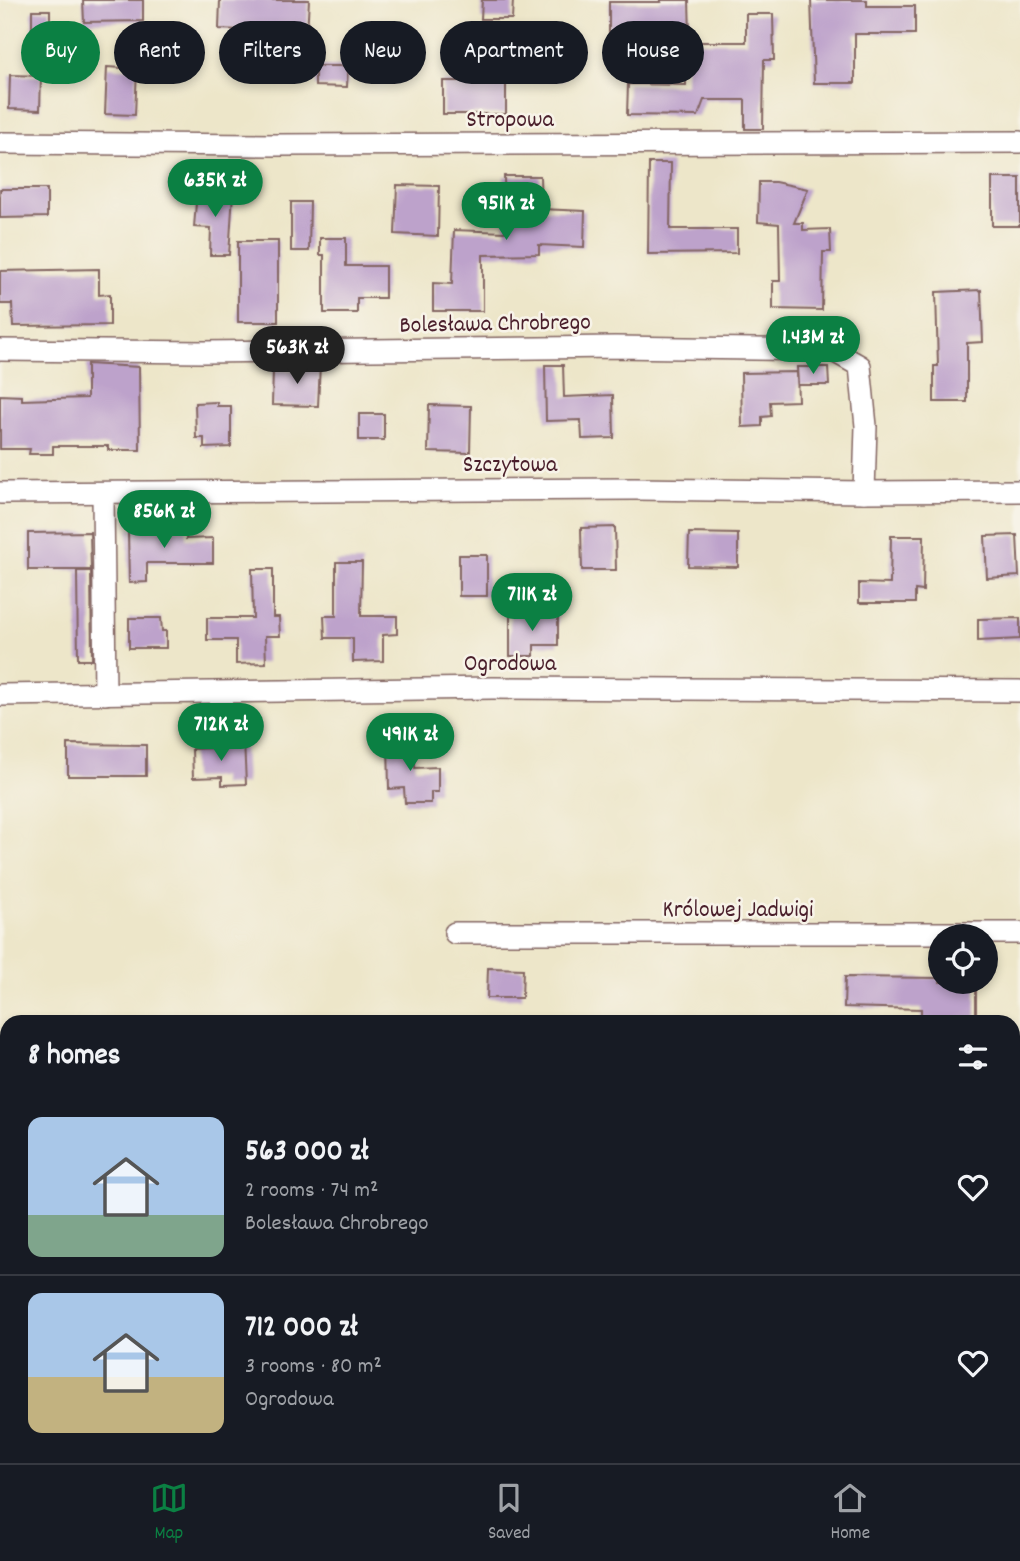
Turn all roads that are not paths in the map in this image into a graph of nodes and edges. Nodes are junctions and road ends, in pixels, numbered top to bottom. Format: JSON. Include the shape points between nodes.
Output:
{"nodes":[{"id":1,"x":1020,"y":142,"type":"edge"},
{"id":2,"x":0,"y":143,"type":"edge"},
{"id":3,"x":0,"y":351,"type":"edge"},
{"id":4,"x":1020,"y":491,"type":"edge"},
{"id":5,"x":864,"y":492,"type":"junction"},
{"id":6,"x":0,"y":493,"type":"edge"},
{"id":7,"x":103,"y":493,"type":"junction"},
{"id":8,"x":1020,"y":691,"type":"edge"},
{"id":9,"x":105,"y":694,"type":"junction"},
{"id":10,"x":0,"y":695,"type":"edge"},
{"id":11,"x":455,"y":933,"type":"dead end"},
{"id":12,"x":1020,"y":933,"type":"edge"}],
"edges":[{"from":1,"to":2,"type":"street","name":"Stropowa"},
{"from":3,"to":5,"type":"street","name":"Bolesława Chrobrego","via":[[832,350],[860,366],[866,426]]},
{"from":4,"to":5,"type":"street","name":"Szczytowa"},
{"from":5,"to":7,"type":"street","name":"Szczytowa"},
{"from":6,"to":7,"type":"street","name":"Szczytowa"},
{"from":7,"to":9,"type":"street"},
{"from":8,"to":9,"type":"street","name":"Ogrodowa","via":[[493,688]]},
{"from":9,"to":10,"type":"street","name":"Ogrodowa"},
{"from":11,"to":12,"type":"street","name":"Królowej Jadwigi"}]}
